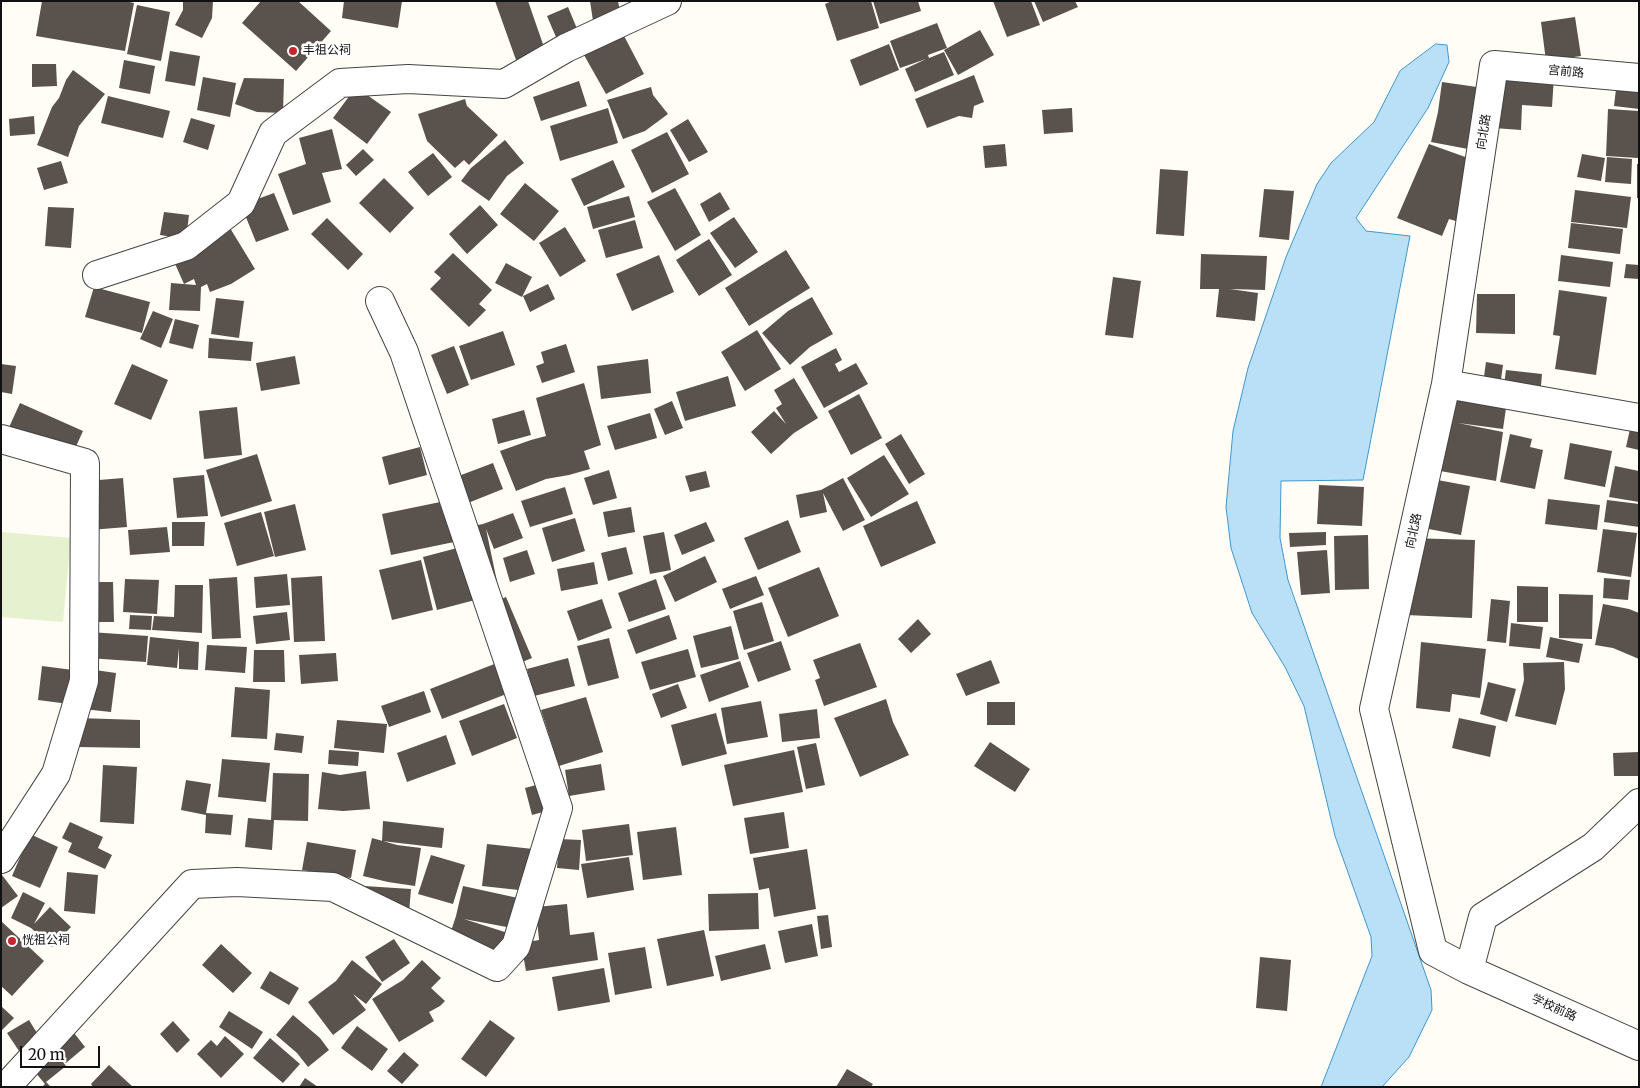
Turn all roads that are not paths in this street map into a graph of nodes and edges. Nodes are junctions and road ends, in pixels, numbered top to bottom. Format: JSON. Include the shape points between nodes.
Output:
{"nodes":[{"id":1,"x":667,"y":1,"type":"edge"},
{"id":2,"x":1494,"y":65,"type":"joint"},
{"id":3,"x":1639,"y":78,"type":"edge"},
{"id":4,"x":97,"y":275,"type":"dead end"},
{"id":5,"x":380,"y":301,"type":"dead end"},
{"id":6,"x":1446,"y":384,"type":"junction"},
{"id":7,"x":1639,"y":418,"type":"edge"},
{"id":8,"x":1,"y":438,"type":"edge"},
{"id":9,"x":1639,"y":803,"type":"edge"},
{"id":10,"x":1,"y":859,"type":"edge"},
{"id":11,"x":1470,"y":970,"type":"junction"},
{"id":12,"x":1639,"y":1046,"type":"edge"},
{"id":13,"x":6,"y":1087,"type":"edge"}],
"edges":[{"from":1,"to":4,"type":"street","via":[[566,48],[504,84],[408,79],[340,83],[273,133],[241,203],[186,246]]},
{"from":2,"to":3,"type":"street","name":"宫前路"},
{"from":2,"to":6,"type":"street","name":"向北路"},
{"from":5,"to":13,"type":"street","via":[[404,352],[558,808],[516,946],[497,967],[333,887],[237,882],[192,884]]},
{"from":6,"to":7,"type":"street"},
{"from":6,"to":11,"type":"street","name":"向北路","via":[[1374,709],[1433,952]]},
{"from":8,"to":10,"type":"street","via":[[85,463],[85,473],[84,681],[56,774]]},
{"from":9,"to":11,"type":"street","via":[[1593,847],[1483,917]]},
{"from":11,"to":12,"type":"street","name":"学校前路"}]}
